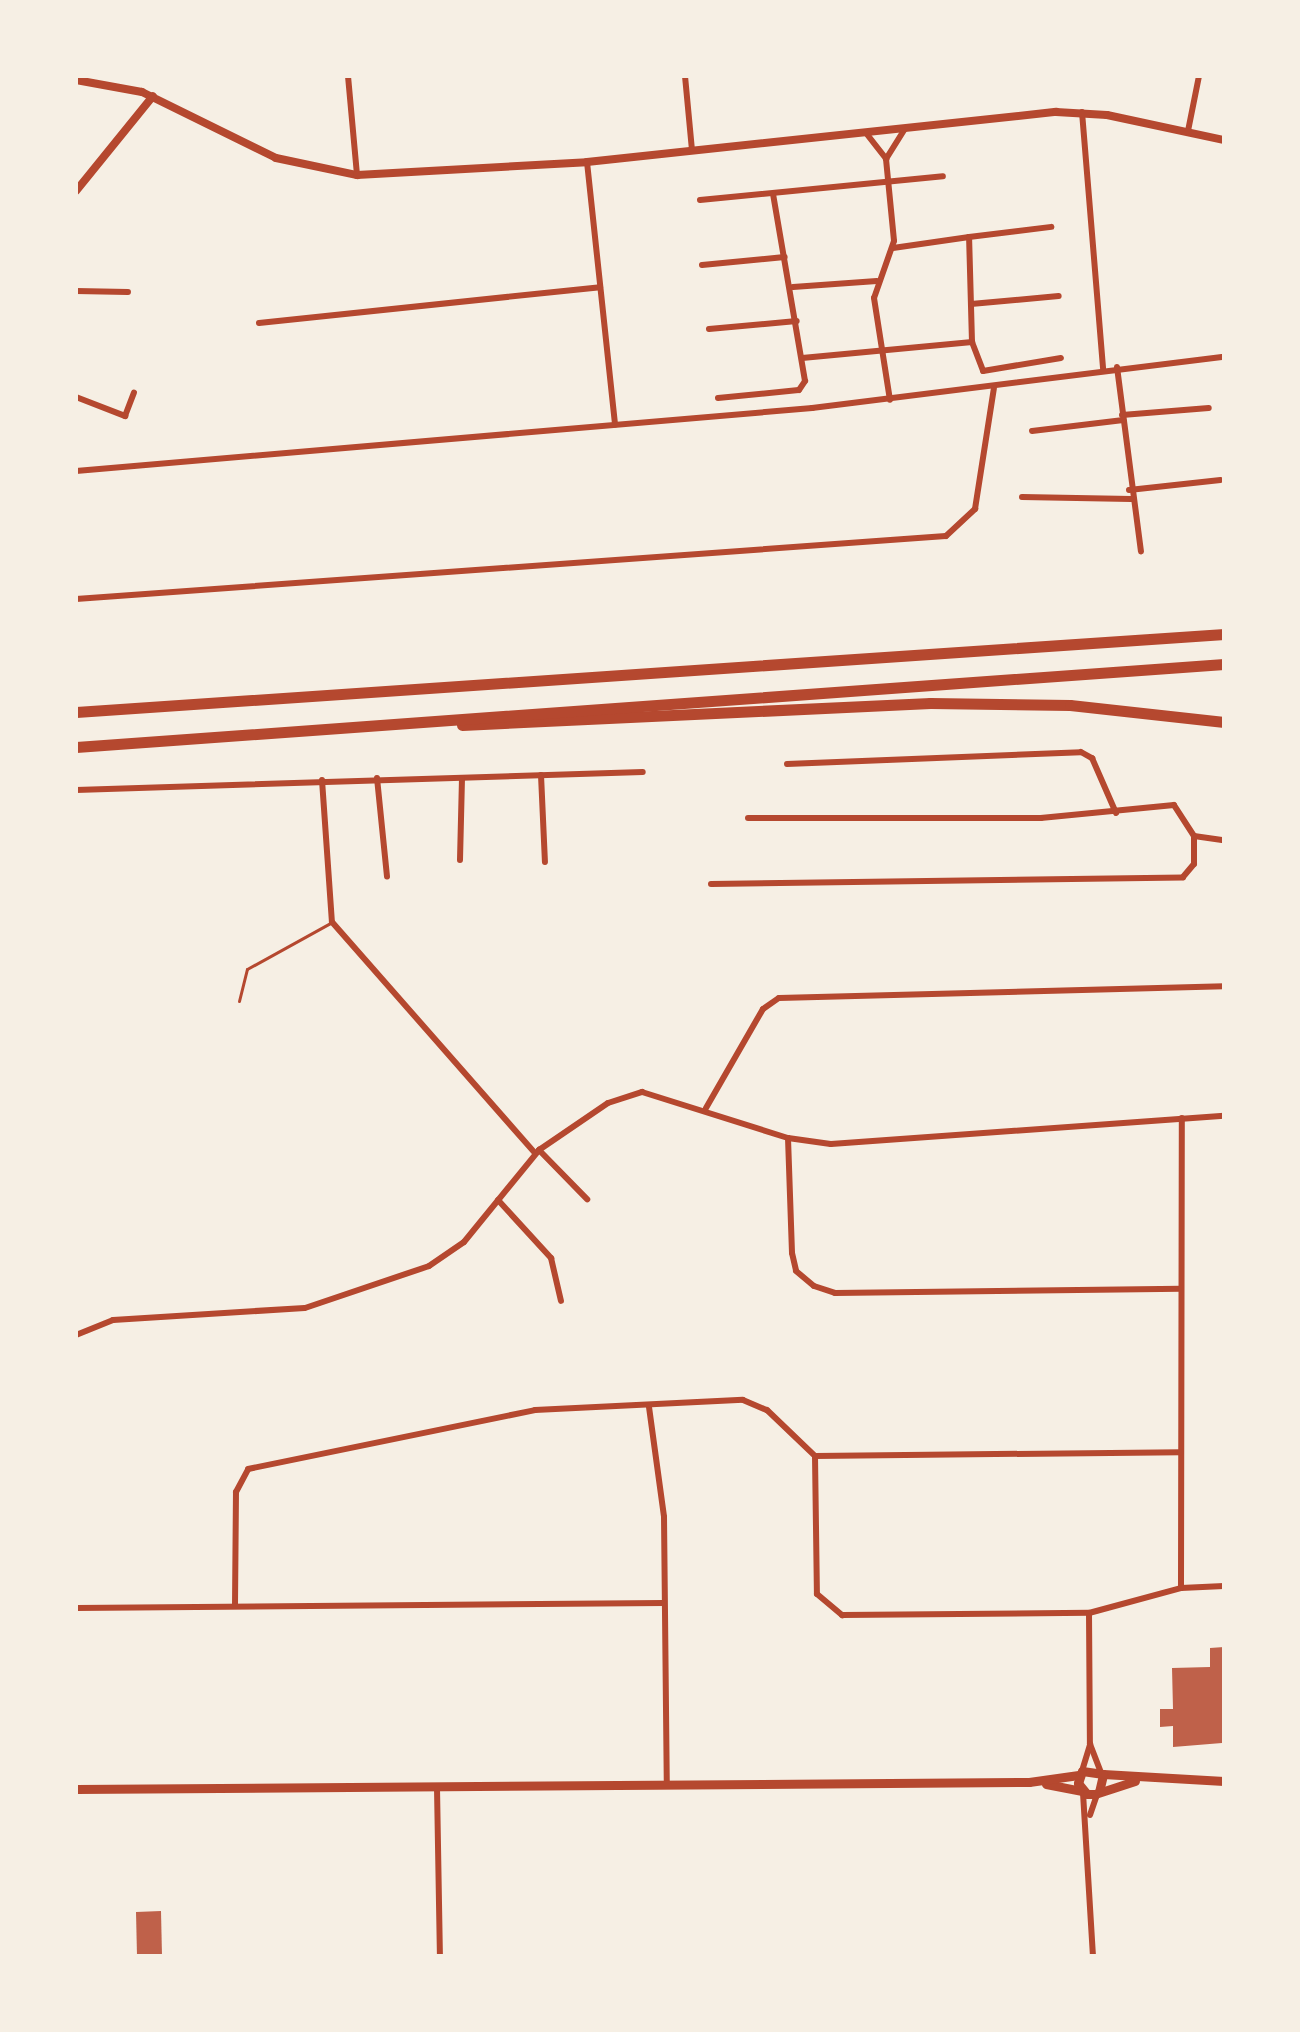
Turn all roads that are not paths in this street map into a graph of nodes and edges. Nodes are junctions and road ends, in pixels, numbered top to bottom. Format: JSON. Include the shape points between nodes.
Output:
{"nodes":[{"id":1,"x":348,"y":76,"type":"edge"},
{"id":2,"x":685,"y":76,"type":"edge"},
{"id":3,"x":1199,"y":76,"type":"edge"},
{"id":4,"x":76,"y":80,"type":"edge"},
{"id":5,"x":153,"y":96,"type":"junction"},
{"id":6,"x":1082,"y":112,"type":"junction"},
{"id":7,"x":905,"y":129,"type":"junction"},
{"id":8,"x":1188,"y":131,"type":"junction"},
{"id":9,"x":866,"y":133,"type":"junction"},
{"id":10,"x":1224,"y":140,"type":"edge"},
{"id":11,"x":692,"y":150,"type":"junction"},
{"id":12,"x":886,"y":159,"type":"junction"},
{"id":13,"x":587,"y":162,"type":"junction"},
{"id":14,"x":357,"y":175,"type":"junction"},
{"id":15,"x":943,"y":176,"type":"dead end"},
{"id":16,"x":888,"y":183,"type":"junction"},
{"id":17,"x":76,"y":191,"type":"edge"},
{"id":18,"x":773,"y":194,"type":"junction"},
{"id":19,"x":700,"y":200,"type":"dead end"},
{"id":20,"x":1051,"y":227,"type":"dead end"},
{"id":21,"x":969,"y":237,"type":"junction"},
{"id":22,"x":893,"y":248,"type":"junction"},
{"id":23,"x":785,"y":257,"type":"junction"},
{"id":24,"x":702,"y":265,"type":"dead end"},
{"id":25,"x":877,"y":281,"type":"junction"},
{"id":26,"x":600,"y":287,"type":"junction"},
{"id":27,"x":793,"y":287,"type":"junction"},
{"id":28,"x":76,"y":291,"type":"edge"},
{"id":29,"x":128,"y":292,"type":"dead end"},
{"id":30,"x":1059,"y":296,"type":"dead end"},
{"id":31,"x":971,"y":304,"type":"junction"},
{"id":32,"x":797,"y":321,"type":"junction"},
{"id":33,"x":259,"y":323,"type":"dead end"},
{"id":34,"x":709,"y":329,"type":"dead end"},
{"id":35,"x":972,"y":342,"type":"junction"},
{"id":36,"x":882,"y":350,"type":"junction"},
{"id":37,"x":1224,"y":357,"type":"edge"},
{"id":38,"x":802,"y":358,"type":"junction"},
{"id":39,"x":1061,"y":358,"type":"dead end"},
{"id":40,"x":1117,"y":367,"type":"junction"},
{"id":41,"x":1103,"y":368,"type":"junction"},
{"id":42,"x":994,"y":388,"type":"junction"},
{"id":43,"x":134,"y":393,"type":"dead end"},
{"id":44,"x":76,"y":397,"type":"edge"},
{"id":45,"x":718,"y":398,"type":"dead end"},
{"id":46,"x":890,"y":400,"type":"junction"},
{"id":47,"x":1209,"y":408,"type":"dead end"},
{"id":48,"x":1123,"y":418,"type":"junction"},
{"id":49,"x":615,"y":425,"type":"junction"},
{"id":50,"x":1032,"y":431,"type":"dead end"},
{"id":51,"x":76,"y":471,"type":"edge"},
{"id":52,"x":1220,"y":480,"type":"dead end"},
{"id":53,"x":1129,"y":490,"type":"junction"},
{"id":54,"x":1022,"y":497,"type":"dead end"},
{"id":55,"x":1131,"y":499,"type":"junction"},
{"id":56,"x":1141,"y":551,"type":"dead end"},
{"id":57,"x":76,"y":599,"type":"edge"},
{"id":58,"x":1224,"y":634,"type":"edge"},
{"id":59,"x":1224,"y":664,"type":"edge"},
{"id":60,"x":76,"y":712,"type":"edge"},
{"id":61,"x":1173,"y":716,"type":"junction"},
{"id":62,"x":1224,"y":722,"type":"edge"},
{"id":63,"x":363,"y":727,"type":"junction"},
{"id":64,"x":1224,"y":728,"type":"edge"},
{"id":65,"x":76,"y":747,"type":"edge"},
{"id":66,"x":787,"y":764,"type":"dead end"},
{"id":67,"x":643,"y":772,"type":"dead end"},
{"id":68,"x":541,"y":775,"type":"junction"},
{"id":69,"x":377,"y":778,"type":"junction"},
{"id":70,"x":462,"y":778,"type":"junction"},
{"id":71,"x":322,"y":780,"type":"junction"},
{"id":72,"x":76,"y":790,"type":"edge"},
{"id":73,"x":1116,"y":813,"type":"junction"},
{"id":74,"x":748,"y":818,"type":"dead end"},
{"id":75,"x":1194,"y":836,"type":"junction"},
{"id":76,"x":1224,"y":840,"type":"edge"},
{"id":77,"x":460,"y":860,"type":"dead end"},
{"id":78,"x":545,"y":862,"type":"dead end"},
{"id":79,"x":387,"y":876,"type":"dead end"},
{"id":80,"x":711,"y":884,"type":"dead end"},
{"id":81,"x":332,"y":922,"type":"junction"},
{"id":82,"x":1224,"y":986,"type":"edge"},
{"id":83,"x":239,"y":1001,"type":"dead end"},
{"id":84,"x":706,"y":1108,"type":"junction"},
{"id":85,"x":1224,"y":1116,"type":"edge"},
{"id":86,"x":1182,"y":1118,"type":"junction"},
{"id":87,"x":788,"y":1138,"type":"junction"},
{"id":88,"x":537,"y":1152,"type":"junction"},
{"id":89,"x":587,"y":1199,"type":"dead end"},
{"id":90,"x":498,"y":1200,"type":"junction"},
{"id":91,"x":1181,"y":1289,"type":"junction"},
{"id":92,"x":561,"y":1301,"type":"dead end"},
{"id":93,"x":76,"y":1335,"type":"edge"},
{"id":94,"x":649,"y":1407,"type":"junction"},
{"id":95,"x":1181,"y":1452,"type":"junction"},
{"id":96,"x":815,"y":1456,"type":"junction"},
{"id":97,"x":1224,"y":1586,"type":"edge"},
{"id":98,"x":1181,"y":1588,"type":"junction"},
{"id":99,"x":664,"y":1603,"type":"junction"},
{"id":100,"x":235,"y":1605,"type":"junction"},
{"id":101,"x":76,"y":1608,"type":"edge"},
{"id":102,"x":1089,"y":1613,"type":"junction"},
{"id":103,"x":1090,"y":1744,"type":"junction"},
{"id":104,"x":1101,"y":1772,"type":"junction"},
{"id":105,"x":1080,"y":1773,"type":"junction"},
{"id":106,"x":1135,"y":1781,"type":"junction"},
{"id":107,"x":1224,"y":1781,"type":"edge"},
{"id":108,"x":76,"y":1782,"type":"edge"},
{"id":109,"x":1029,"y":1782,"type":"junction"},
{"id":110,"x":667,"y":1785,"type":"junction"},
{"id":111,"x":95,"y":1786,"type":"junction"},
{"id":112,"x":437,"y":1788,"type":"junction"},
{"id":113,"x":76,"y":1789,"type":"edge"},
{"id":114,"x":1083,"y":1791,"type":"junction"},
{"id":115,"x":1099,"y":1792,"type":"junction"},
{"id":116,"x":1090,"y":1815,"type":"junction"},
{"id":117,"x":440,"y":1956,"type":"edge"},
{"id":118,"x":1093,"y":1956,"type":"edge"}],
"edges":[{"from":1,"to":14,"type":"street"},
{"from":2,"to":11,"type":"street"},
{"from":3,"to":8,"type":"street"},
{"from":4,"to":5,"type":"street"},
{"from":5,"to":14,"type":"street","via":[[276,158]]},
{"from":5,"to":17,"type":"street"},
{"from":6,"to":7,"type":"street"},
{"from":6,"to":8,"type":"street"},
{"from":6,"to":41,"type":"street"},
{"from":7,"to":9,"type":"street"},
{"from":7,"to":12,"type":"street"},
{"from":8,"to":10,"type":"street"},
{"from":9,"to":11,"type":"street"},
{"from":9,"to":12,"type":"street"},
{"from":11,"to":13,"type":"street"},
{"from":12,"to":16,"type":"street"},
{"from":13,"to":14,"type":"street"},
{"from":13,"to":26,"type":"street"},
{"from":15,"to":16,"type":"street"},
{"from":16,"to":18,"type":"street"},
{"from":16,"to":22,"type":"street"},
{"from":18,"to":19,"type":"street"},
{"from":18,"to":23,"type":"street"},
{"from":20,"to":21,"type":"street"},
{"from":21,"to":22,"type":"street"},
{"from":21,"to":31,"type":"street"},
{"from":22,"to":25,"type":"street"},
{"from":23,"to":24,"type":"street"},
{"from":23,"to":27,"type":"street"},
{"from":25,"to":27,"type":"street"},
{"from":25,"to":36,"type":"street"},
{"from":26,"to":33,"type":"street"},
{"from":26,"to":49,"type":"street"},
{"from":27,"to":32,"type":"street"},
{"from":28,"to":29,"type":"street"},
{"from":30,"to":31,"type":"street"},
{"from":31,"to":35,"type":"street"},
{"from":32,"to":34,"type":"street"},
{"from":32,"to":38,"type":"street"},
{"from":35,"to":36,"type":"street"},
{"from":35,"to":39,"type":"street","via":[[983,371]]},
{"from":36,"to":38,"type":"street"},
{"from":36,"to":46,"type":"street"},
{"from":37,"to":40,"type":"street"},
{"from":38,"to":45,"type":"street","via":[[805,381],[799,390]]},
{"from":40,"to":41,"type":"street"},
{"from":40,"to":48,"type":"street"},
{"from":41,"to":42,"type":"street"},
{"from":42,"to":46,"type":"street"},
{"from":42,"to":57,"type":"street","via":[[975,509],[946,536]]},
{"from":43,"to":44,"type":"street","via":[[125,416]]},
{"from":46,"to":49,"type":"street"},
{"from":47,"to":48,"type":"street"},
{"from":48,"to":50,"type":"street"},
{"from":48,"to":53,"type":"street"},
{"from":49,"to":51,"type":"street"},
{"from":52,"to":53,"type":"street"},
{"from":53,"to":55,"type":"street"},
{"from":54,"to":55,"type":"street"},
{"from":55,"to":56,"type":"street"},
{"from":58,"to":60,"type":"highway"},
{"from":59,"to":63,"type":"highway"},
{"from":61,"to":62,"type":"highway"},
{"from":61,"to":63,"type":"highway","via":[[930,703]]},
{"from":61,"to":64,"type":"highway"},
{"from":63,"to":65,"type":"highway"},
{"from":66,"to":73,"type":"street","via":[[1081,752],[1092,758]]},
{"from":67,"to":68,"type":"street"},
{"from":68,"to":70,"type":"street"},
{"from":68,"to":78,"type":"street"},
{"from":69,"to":70,"type":"street"},
{"from":69,"to":71,"type":"street"},
{"from":69,"to":79,"type":"street"},
{"from":70,"to":77,"type":"street"},
{"from":71,"to":72,"type":"street"},
{"from":71,"to":81,"type":"street"},
{"from":73,"to":74,"type":"street","via":[[889,822]]},
{"from":73,"to":75,"type":"street","via":[[1174,805]]},
{"from":75,"to":76,"type":"street"},
{"from":75,"to":80,"type":"street","via":[[1193,870],[1183,877]]},
{"from":81,"to":83,"type":"lane","via":[[247,969]]},
{"from":81,"to":88,"type":"street"},
{"from":82,"to":84,"type":"street","via":[[779,998],[763,1009]]},
{"from":84,"to":87,"type":"street"},
{"from":84,"to":88,"type":"street","via":[[642,1092],[608,1103]]},
{"from":85,"to":86,"type":"street"},
{"from":86,"to":87,"type":"street","via":[[831,1144]]},
{"from":86,"to":91,"type":"street"},
{"from":87,"to":91,"type":"street","via":[[792,1253],[796,1271],[814,1286],[835,1293]]},
{"from":88,"to":89,"type":"street"},
{"from":88,"to":90,"type":"street"},
{"from":90,"to":92,"type":"street","via":[[551,1258]]},
{"from":90,"to":93,"type":"street","via":[[445,1258],[339,1300],[276,1311],[113,1320]]},
{"from":91,"to":95,"type":"street"},
{"from":94,"to":96,"type":"street","via":[[755,1403]]},
{"from":94,"to":99,"type":"street","via":[[664,1517]]},
{"from":94,"to":100,"type":"street","via":[[535,1410],[248,1469],[236,1492]]},
{"from":95,"to":96,"type":"street"},
{"from":95,"to":98,"type":"street"},
{"from":96,"to":102,"type":"street","via":[[817,1594],[832,1612]]},
{"from":97,"to":98,"type":"street"},
{"from":98,"to":102,"type":"street"},
{"from":99,"to":100,"type":"street"},
{"from":99,"to":110,"type":"street"},
{"from":100,"to":101,"type":"street"},
{"from":102,"to":103,"type":"street"},
{"from":103,"to":104,"type":"street"},
{"from":103,"to":105,"type":"street"},
{"from":104,"to":105,"type":"main road"},
{"from":104,"to":106,"type":"main road"},
{"from":104,"to":115,"type":"main road"},
{"from":105,"to":109,"type":"main road"},
{"from":105,"to":114,"type":"main road"},
{"from":106,"to":107,"type":"main road"},
{"from":106,"to":115,"type":"main road"},
{"from":108,"to":111,"type":"main road"},
{"from":109,"to":110,"type":"main road"},
{"from":109,"to":114,"type":"main road"},
{"from":110,"to":112,"type":"main road"},
{"from":111,"to":112,"type":"main road"},
{"from":111,"to":113,"type":"main road"},
{"from":112,"to":117,"type":"street"},
{"from":114,"to":115,"type":"main road"},
{"from":114,"to":116,"type":"street"},
{"from":115,"to":116,"type":"street"},
{"from":116,"to":118,"type":"street"}]}
